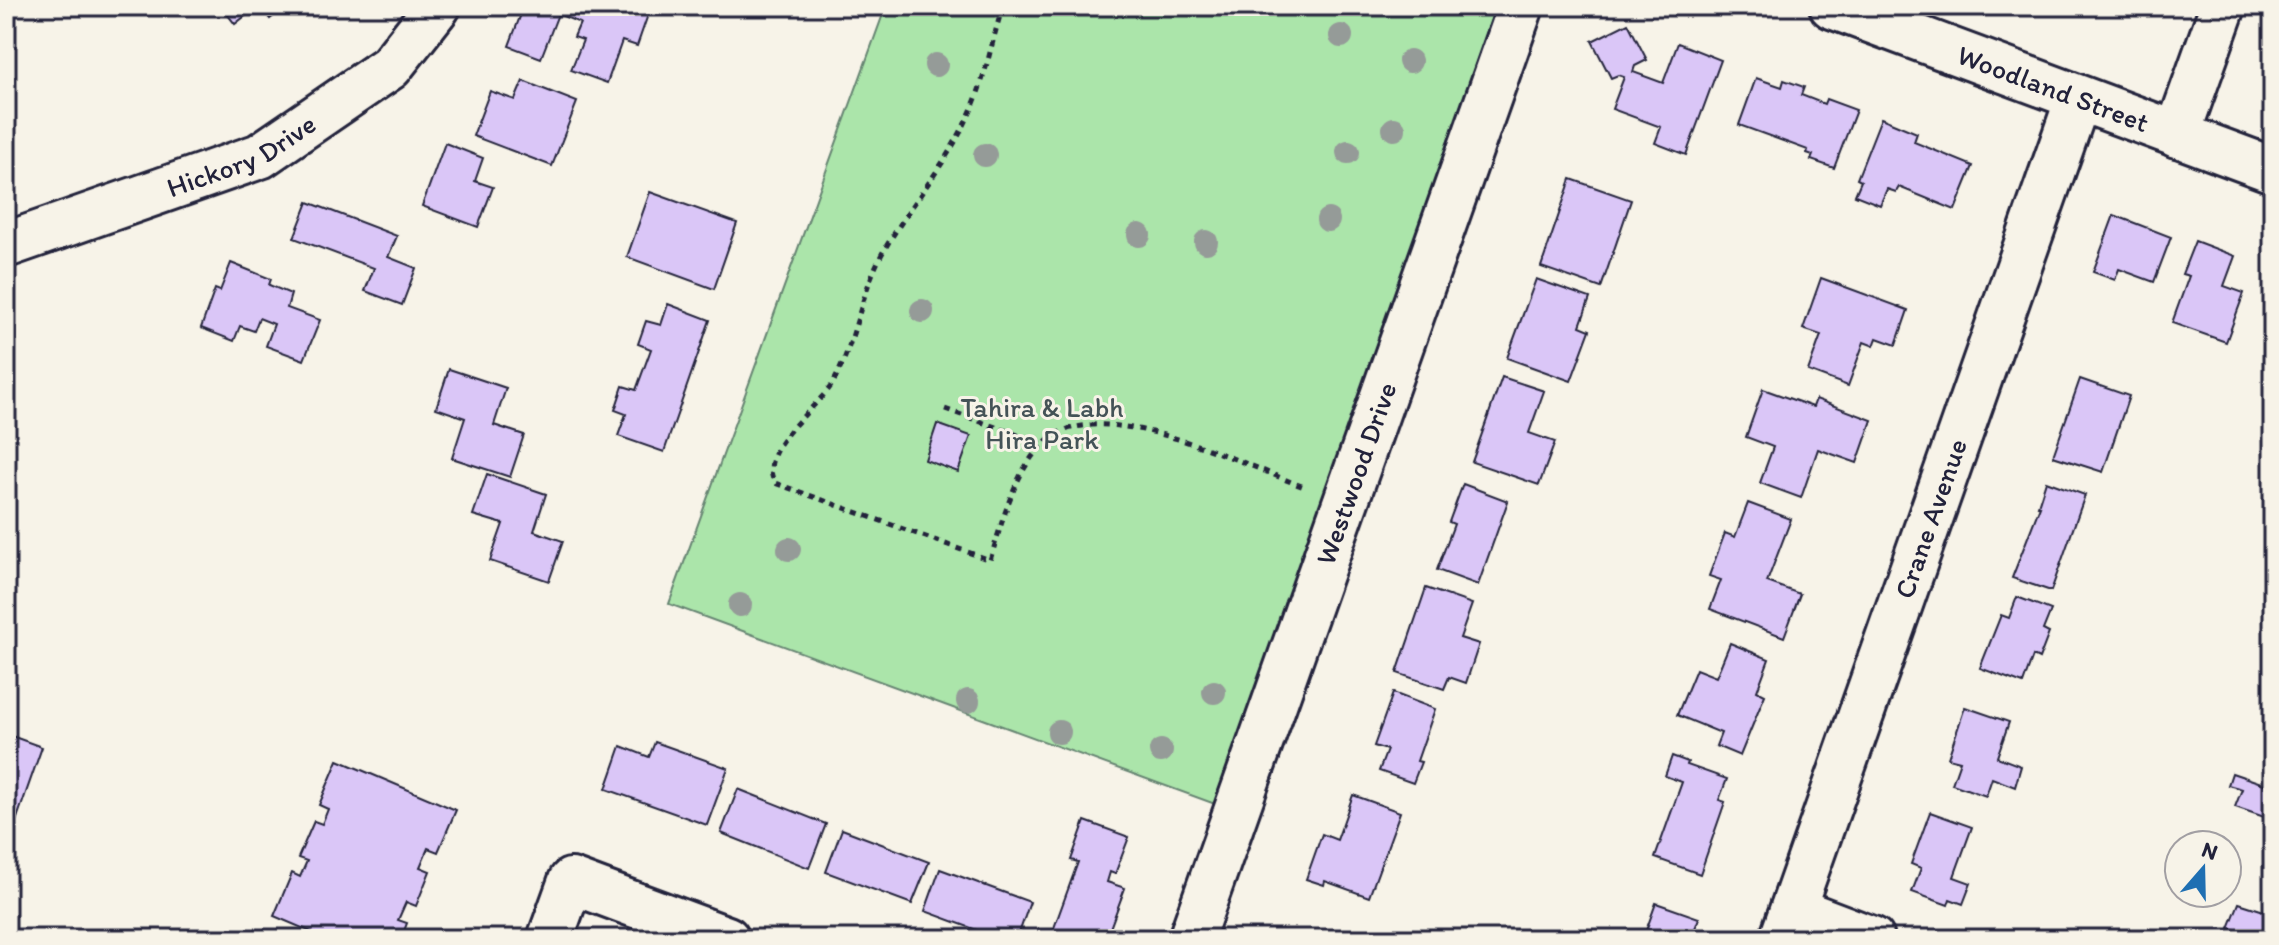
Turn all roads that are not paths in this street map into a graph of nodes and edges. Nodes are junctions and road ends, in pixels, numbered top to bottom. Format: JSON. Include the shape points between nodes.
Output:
{"nodes":[{"id":1,"x":438,"y":6,"type":"edge"},
{"id":2,"x":1521,"y":6,"type":"edge"},
{"id":3,"x":1832,"y":6,"type":"edge"},
{"id":4,"x":2223,"y":6,"type":"edge"},
{"id":5,"x":2078,"y":99,"type":"junction"},
{"id":6,"x":2177,"y":135,"type":"junction"},
{"id":7,"x":2273,"y":170,"type":"edge"},
{"id":8,"x":6,"y":245,"type":"edge"},
{"id":9,"x":1788,"y":924,"type":"edge"},
{"id":10,"x":550,"y":939,"type":"edge"},
{"id":11,"x":727,"y":939,"type":"edge"},
{"id":12,"x":1191,"y":939,"type":"edge"},
{"id":13,"x":1872,"y":939,"type":"edge"}],
"edges":[{"from":1,"to":8,"type":"street","name":"Hickory Drive","via":[[390,67],[260,156]]},
{"from":2,"to":12,"type":"street","name":"Westwood Drive"},
{"from":3,"to":5,"type":"street","name":"Woodland Street"},
{"from":4,"to":6,"type":"street"},
{"from":5,"to":6,"type":"street","name":"Woodland Street"},
{"from":5,"to":9,"type":"street","name":"Crane Avenue"},
{"from":6,"to":7,"type":"street","name":"Woodland Street"},
{"from":9,"to":13,"type":"street"},
{"from":10,"to":11,"type":"street","via":[[571,881]]}]}
